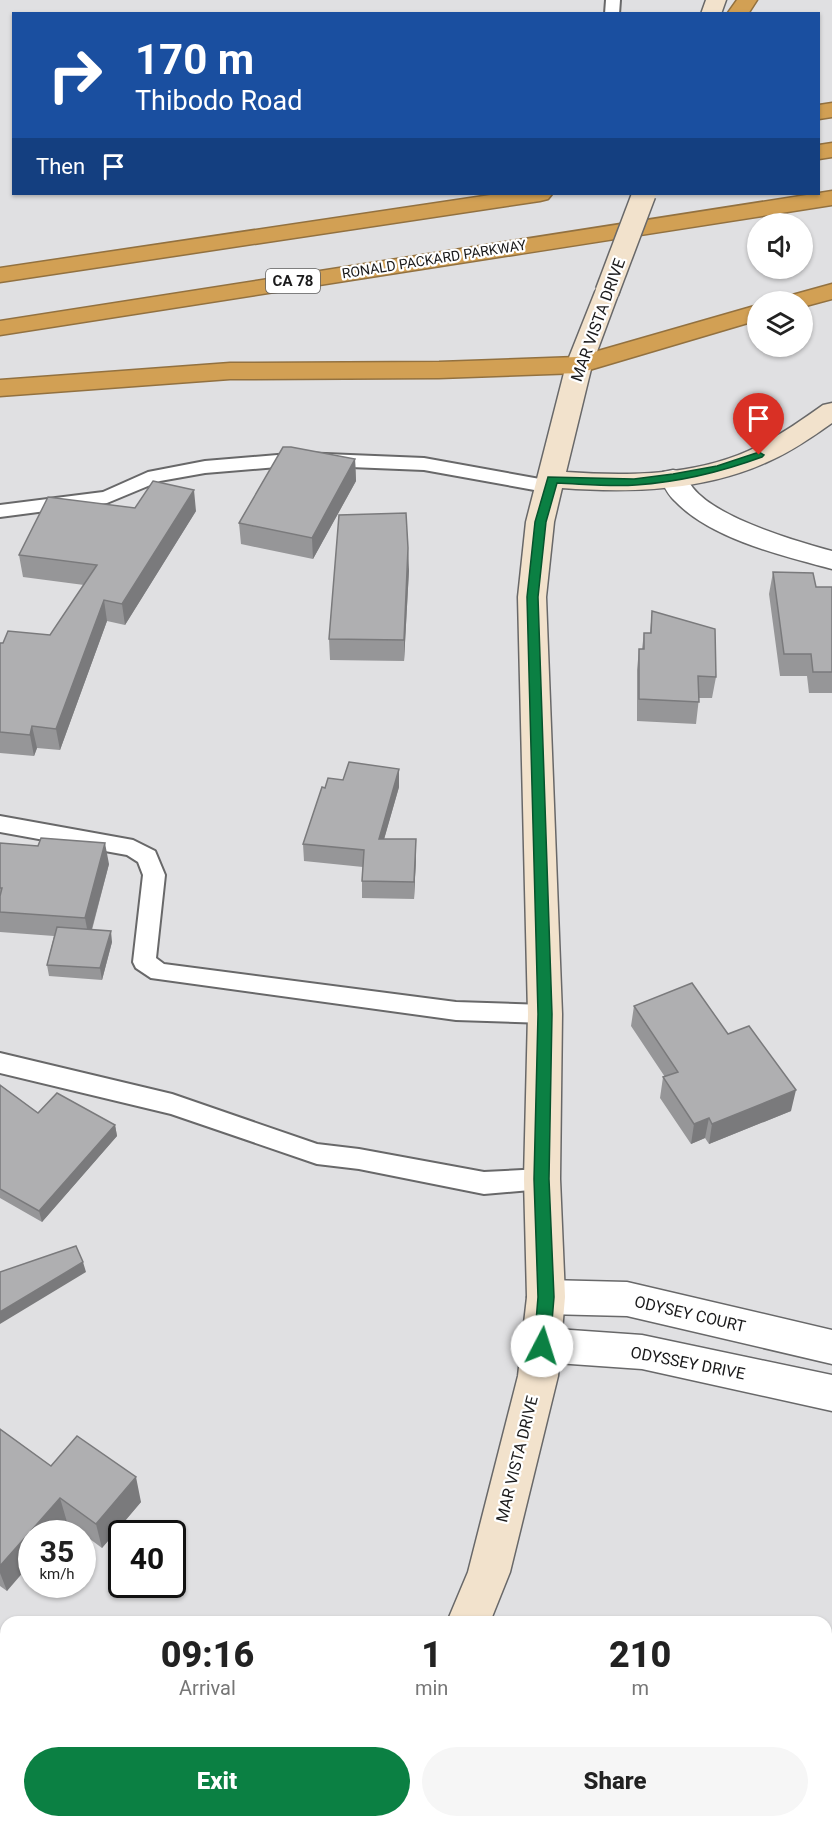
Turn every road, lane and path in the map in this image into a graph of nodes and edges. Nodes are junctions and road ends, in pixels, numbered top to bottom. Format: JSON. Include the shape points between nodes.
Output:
{"nodes":[{"id":1,"x":395,"y":195,"type":"edge"},
{"id":2,"x":533,"y":195,"type":"edge"},
{"id":3,"x":644,"y":195,"type":"edge"},
{"id":4,"x":832,"y":198,"type":"edge"},
{"id":5,"x":102,"y":260,"type":"junction"},
{"id":6,"x":0,"y":275,"type":"edge"},
{"id":7,"x":832,"y":291,"type":"edge"},
{"id":8,"x":813,"y":296,"type":"edge"},
{"id":9,"x":747,"y":315,"type":"edge"},
{"id":10,"x":0,"y":328,"type":"edge"},
{"id":11,"x":579,"y":365,"type":"junction"},
{"id":12,"x":0,"y":388,"type":"edge"},
{"id":13,"x":832,"y":411,"type":"edge"},
{"id":14,"x":673,"y":478,"type":"junction"},
{"id":15,"x":551,"y":483,"type":"junction"},
{"id":16,"x":0,"y":512,"type":"edge"},
{"id":17,"x":832,"y":560,"type":"edge"},
{"id":18,"x":0,"y":824,"type":"edge"},
{"id":19,"x":545,"y":1014,"type":"junction"},
{"id":20,"x":0,"y":1063,"type":"edge"},
{"id":21,"x":542,"y":1179,"type":"junction"},
{"id":22,"x":546,"y":1297,"type":"junction"},
{"id":23,"x":542,"y":1346,"type":"junction"},
{"id":24,"x":832,"y":1347,"type":"edge"},
{"id":25,"x":832,"y":1393,"type":"edge"},
{"id":26,"x":471,"y":1616,"type":"edge"}],
"edges":[{"from":1,"to":5,"type":"highway"},
{"from":2,"to":5,"type":"highway"},
{"from":3,"to":11,"type":"street","name":"MAR VISTA DRIVE","bridge":true},
{"from":4,"to":10,"type":"highway","name":"RONALD PACKARD PARKWAY","number":"CA 78"},
{"from":5,"to":6,"type":"highway"},
{"from":7,"to":8,"type":"highway"},
{"from":9,"to":11,"type":"highway"},
{"from":11,"to":12,"type":"highway","via":[[230,371]]},
{"from":11,"to":15,"type":"street","name":"MAR VISTA DRIVE"},
{"from":13,"to":14,"type":"street","via":[[746,461]]},
{"from":14,"to":15,"type":"street"},
{"from":14,"to":17,"type":"street","via":[[684,496],[705,512],[751,533]]},
{"from":15,"to":16,"type":"lane","via":[[424,464],[301,459],[205,467],[155,476],[108,497]]},
{"from":15,"to":19,"type":"street","name":"MAR VISTA DRIVE","via":[[540,522],[532,597]]},
{"from":18,"to":19,"type":"lane","via":[[133,848],[147,856],[154,875],[144,962],[159,972],[449,1010]]},
{"from":19,"to":21,"type":"street","name":"MAR VISTA DRIVE"},
{"from":20,"to":21,"type":"lane","via":[[171,1104],[317,1154],[484,1183]]},
{"from":21,"to":22,"type":"street","name":"MAR VISTA DRIVE"},
{"from":22,"to":23,"type":"street","name":"MAR VISTA DRIVE"},
{"from":22,"to":24,"type":"street","name":"ODYSEY COURT","via":[[627,1299]]},
{"from":23,"to":25,"type":"street","name":"ODYSSEY DRIVE","via":[[642,1352]]},
{"from":23,"to":26,"type":"street","name":"MAR VISTA DRIVE","via":[[489,1572]]}]}
